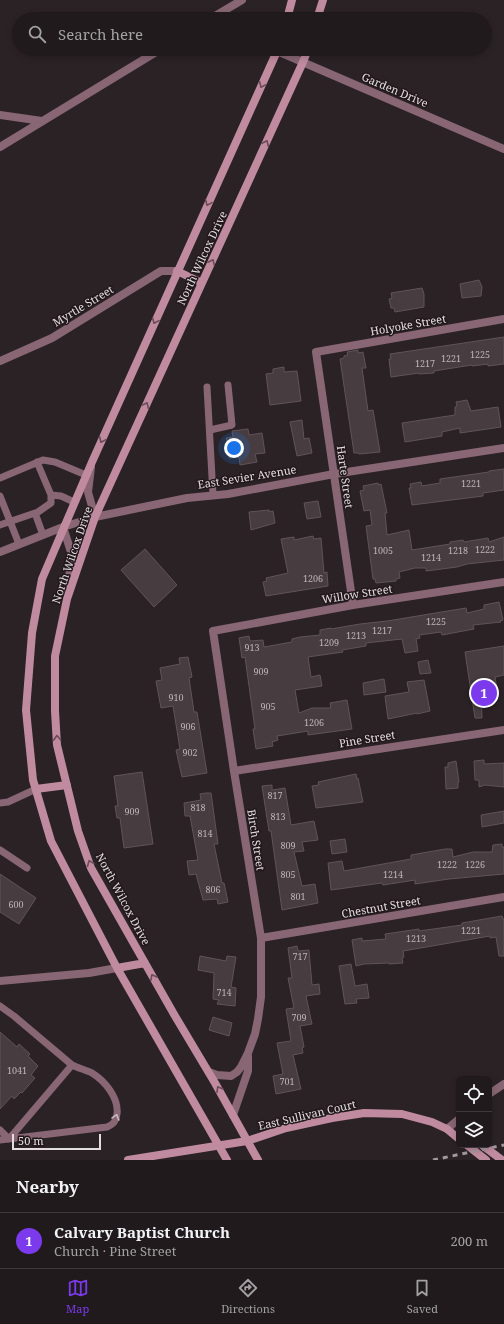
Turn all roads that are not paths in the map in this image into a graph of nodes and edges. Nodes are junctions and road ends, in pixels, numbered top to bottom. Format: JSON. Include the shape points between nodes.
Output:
{"nodes":[{"id":1,"x":242,"y":0,"type":"edge"},
{"id":2,"x":292,"y":0,"type":"edge"},
{"id":3,"x":323,"y":0,"type":"edge"},
{"id":4,"x":222,"y":12,"type":"edge"},
{"id":5,"x":288,"y":12,"type":"edge"},
{"id":6,"x":319,"y":12,"type":"edge"},
{"id":7,"x":149,"y":56,"type":"edge"},
{"id":8,"x":275,"y":56,"type":"edge"},
{"id":9,"x":290,"y":56,"type":"edge"},
{"id":10,"x":305,"y":56,"type":"edge"},
{"id":11,"x":303,"y":62,"type":"junction"},
{"id":12,"x":0,"y":115,"type":"edge"},
{"id":13,"x":42,"y":121,"type":"junction"},
{"id":14,"x":0,"y":147,"type":"edge"},
{"id":15,"x":504,"y":149,"type":"edge"},
{"id":16,"x":177,"y":271,"type":"junction"},
{"id":17,"x":202,"y":283,"type":"junction"},
{"id":18,"x":504,"y":319,"type":"edge"},
{"id":19,"x":316,"y":352,"type":"joint"},
{"id":20,"x":0,"y":361,"type":"edge"},
{"id":21,"x":228,"y":384,"type":"dead end"},
{"id":22,"x":207,"y":388,"type":"dead end"},
{"id":23,"x":210,"y":430,"type":"junction"},
{"id":24,"x":504,"y":448,"type":"edge"},
{"id":25,"x":37,"y":462,"type":"junction"},
{"id":26,"x":92,"y":462,"type":"junction"},
{"id":27,"x":334,"y":474,"type":"junction"},
{"id":28,"x":86,"y":475,"type":"junction"},
{"id":29,"x":0,"y":478,"type":"edge"},
{"id":30,"x":52,"y":495,"type":"junction"},
{"id":31,"x":214,"y":495,"type":"junction"},
{"id":32,"x":0,"y":496,"type":"edge"},
{"id":33,"x":74,"y":502,"type":"junction"},
{"id":34,"x":35,"y":513,"type":"junction"},
{"id":35,"x":95,"y":517,"type":"junction"},
{"id":36,"x":10,"y":522,"type":"junction"},
{"id":37,"x":0,"y":525,"type":"edge"},
{"id":38,"x":63,"y":527,"type":"junction"},
{"id":39,"x":43,"y":535,"type":"junction"},
{"id":40,"x":19,"y":544,"type":"junction"},
{"id":41,"x":0,"y":552,"type":"edge"},
{"id":42,"x":504,"y":582,"type":"edge"},
{"id":43,"x":67,"y":599,"type":"junction"},
{"id":44,"x":353,"y":606,"type":"junction"},
{"id":45,"x":213,"y":631,"type":"joint"},
{"id":46,"x":504,"y":730,"type":"edge"},
{"id":47,"x":234,"y":771,"type":"junction"},
{"id":48,"x":67,"y":785,"type":"junction"},
{"id":49,"x":36,"y":789,"type":"junction"},
{"id":50,"x":0,"y":803,"type":"edge"},
{"id":51,"x":0,"y":850,"type":"edge"},
{"id":52,"x":27,"y":868,"type":"dead end"},
{"id":53,"x":504,"y":897,"type":"edge"},
{"id":54,"x":261,"y":938,"type":"junction"},
{"id":55,"x":145,"y":963,"type":"junction"},
{"id":56,"x":117,"y":968,"type":"junction"},
{"id":57,"x":0,"y":981,"type":"edge"},
{"id":58,"x":0,"y":1006,"type":"edge"},
{"id":59,"x":248,"y":1053,"type":"junction"},
{"id":60,"x":72,"y":1065,"type":"junction"},
{"id":61,"x":209,"y":1072,"type":"junction"},
{"id":62,"x":504,"y":1084,"type":"edge"},
{"id":63,"x":492,"y":1092,"type":"edge"},
{"id":64,"x":233,"y":1115,"type":"junction"},
{"id":65,"x":456,"y":1122,"type":"edge"},
{"id":66,"x":447,"y":1129,"type":"junction"},
{"id":67,"x":0,"y":1130,"type":"edge"},
{"id":68,"x":456,"y":1133,"type":"edge"},
{"id":69,"x":456,"y":1136,"type":"edge"},
{"id":70,"x":9,"y":1139,"type":"junction"},
{"id":71,"x":0,"y":1140,"type":"edge"},
{"id":72,"x":247,"y":1140,"type":"junction"},
{"id":73,"x":218,"y":1144,"type":"junction"},
{"id":74,"x":471,"y":1148,"type":"edge"},
{"id":75,"x":486,"y":1148,"type":"edge"},
{"id":76,"x":128,"y":1160,"type":"edge"},
{"id":77,"x":227,"y":1160,"type":"edge"},
{"id":78,"x":258,"y":1160,"type":"edge"},
{"id":79,"x":486,"y":1160,"type":"edge"},
{"id":80,"x":502,"y":1160,"type":"edge"}],
"edges":[{"from":1,"to":4,"type":"street"},
{"from":2,"to":5,"type":"main road"},
{"from":3,"to":6,"type":"main road"},
{"from":7,"to":13,"type":"street"},
{"from":8,"to":16,"type":"main road","name":"North Wilcox Drive","one_way":true},
{"from":9,"to":11,"type":"street","name":"Garden Drive"},
{"from":10,"to":11,"type":"main road","name":"North Wilcox Drive"},
{"from":11,"to":15,"type":"street","name":"Garden Drive"},
{"from":17,"to":11,"type":"main road","name":"North Wilcox Drive","one_way":true},
{"from":12,"to":13,"type":"street"},
{"from":13,"to":14,"type":"street"},
{"from":16,"to":17,"type":"main road"},
{"from":16,"to":20,"type":"street","name":"Myrtle Street","via":[[161,271],[52,338]]},
{"from":16,"to":26,"type":"main road","name":"North Wilcox Drive","one_way":true},
{"from":35,"to":17,"type":"main road","name":"North Wilcox Drive","one_way":true},
{"from":18,"to":19,"type":"street","name":"Holyoke Street"},
{"from":19,"to":27,"type":"street","name":"Harte Street"},
{"from":21,"to":23,"type":"lane","via":[[232,425]]},
{"from":22,"to":23,"type":"lane"},
{"from":23,"to":31,"type":"lane"},
{"from":24,"to":27,"type":"street","name":"East Sevier Avenue"},
{"from":25,"to":28,"type":"lane","via":[[55,462]]},
{"from":25,"to":29,"type":"lane"},
{"from":25,"to":30,"type":"lane"},
{"from":26,"to":28,"type":"main road","name":"North Wilcox Drive"},
{"from":26,"to":35,"type":"street","via":[[88,492]]},
{"from":27,"to":31,"type":"street","name":"East Sevier Avenue"},
{"from":27,"to":44,"type":"street","name":"Harte Street"},
{"from":28,"to":33,"type":"main road","name":"North Wilcox Drive"},
{"from":30,"to":33,"type":"lane"},
{"from":30,"to":34,"type":"lane","via":[[51,503]]},
{"from":31,"to":35,"type":"street","name":"East Sevier Avenue","via":[[186,498]]},
{"from":32,"to":36,"type":"lane"},
{"from":33,"to":38,"type":"main road","name":"North Wilcox Drive"},
{"from":34,"to":36,"type":"lane"},
{"from":34,"to":39,"type":"lane"},
{"from":35,"to":38,"type":"street","name":"East Sevier Avenue"},
{"from":35,"to":43,"type":"main road","name":"North Wilcox Drive"},
{"from":36,"to":37,"type":"lane"},
{"from":36,"to":40,"type":"lane"},
{"from":38,"to":39,"type":"street","name":"East Sevier Avenue"},
{"from":38,"to":43,"type":"street","via":[[72,555]]},
{"from":38,"to":49,"type":"main road","name":"North Wilcox Drive","via":[[42,579],[32,633],[26,710]]},
{"from":39,"to":40,"type":"street","name":"East Sevier Avenue"},
{"from":40,"to":41,"type":"street","name":"East Sevier Avenue"},
{"from":42,"to":44,"type":"street","name":"Willow Street"},
{"from":48,"to":43,"type":"main road","name":"North Wilcox Drive","one_way":true,"via":[[57,745],[55,688],[55,656]]},
{"from":44,"to":45,"type":"street","name":"Willow Street"},
{"from":45,"to":47,"type":"street","name":"Birch Street"},
{"from":46,"to":47,"type":"street","name":"Pine Street"},
{"from":47,"to":54,"type":"street","name":"Birch Street"},
{"from":48,"to":49,"type":"main road"},
{"from":55,"to":48,"type":"main road","name":"North Wilcox Drive","one_way":true,"via":[[91,868],[78,831]]},
{"from":49,"to":50,"type":"lane"},
{"from":49,"to":56,"type":"main road","name":"North Wilcox Drive","via":[[51,841]]},
{"from":51,"to":52,"type":"lane"},
{"from":53,"to":54,"type":"street","name":"Chestnut Street"},
{"from":54,"to":59,"type":"street","name":"Birch Street","via":[[261,997],[258,1019]]},
{"from":55,"to":56,"type":"main road"},
{"from":61,"to":55,"type":"main road","name":"North Wilcox Drive","one_way":true},
{"from":56,"to":57,"type":"street"},
{"from":56,"to":73,"type":"main road","name":"North Wilcox Drive"},
{"from":58,"to":60,"type":"lane"},
{"from":59,"to":61,"type":"street","name":"Birch Street","via":[[241,1067],[231,1076]]},
{"from":59,"to":64,"type":"street","name":"Birch Street","via":[[248,1071]]},
{"from":60,"to":70,"type":"lane"},
{"from":70,"to":60,"type":"lane","one_way":true,"via":[[113,1125],[118,1108],[112,1091],[92,1073]]},
{"from":64,"to":61,"type":"main road","name":"North Wilcox Drive","one_way":true},
{"from":62,"to":63,"type":"street"},
{"from":64,"to":72,"type":"main road","name":"North Wilcox Drive"},
{"from":65,"to":66,"type":"street"},
{"from":66,"to":68,"type":"main road"},
{"from":66,"to":69,"type":"main road","name":"East Sullivan Court"},
{"from":66,"to":72,"type":"main road","name":"East Sullivan Court","via":[[402,1114],[364,1113],[286,1128]]},
{"from":67,"to":70,"type":"lane"},
{"from":70,"to":71,"type":"lane"},
{"from":72,"to":73,"type":"main road","name":"East Sullivan Court"},
{"from":72,"to":78,"type":"main road","name":"North Wilcox Drive"},
{"from":73,"to":76,"type":"main road","name":"East Sullivan Court"},
{"from":73,"to":77,"type":"main road","name":"North Wilcox Drive"},
{"from":74,"to":79,"type":"main road"},
{"from":75,"to":80,"type":"main road"}]}
